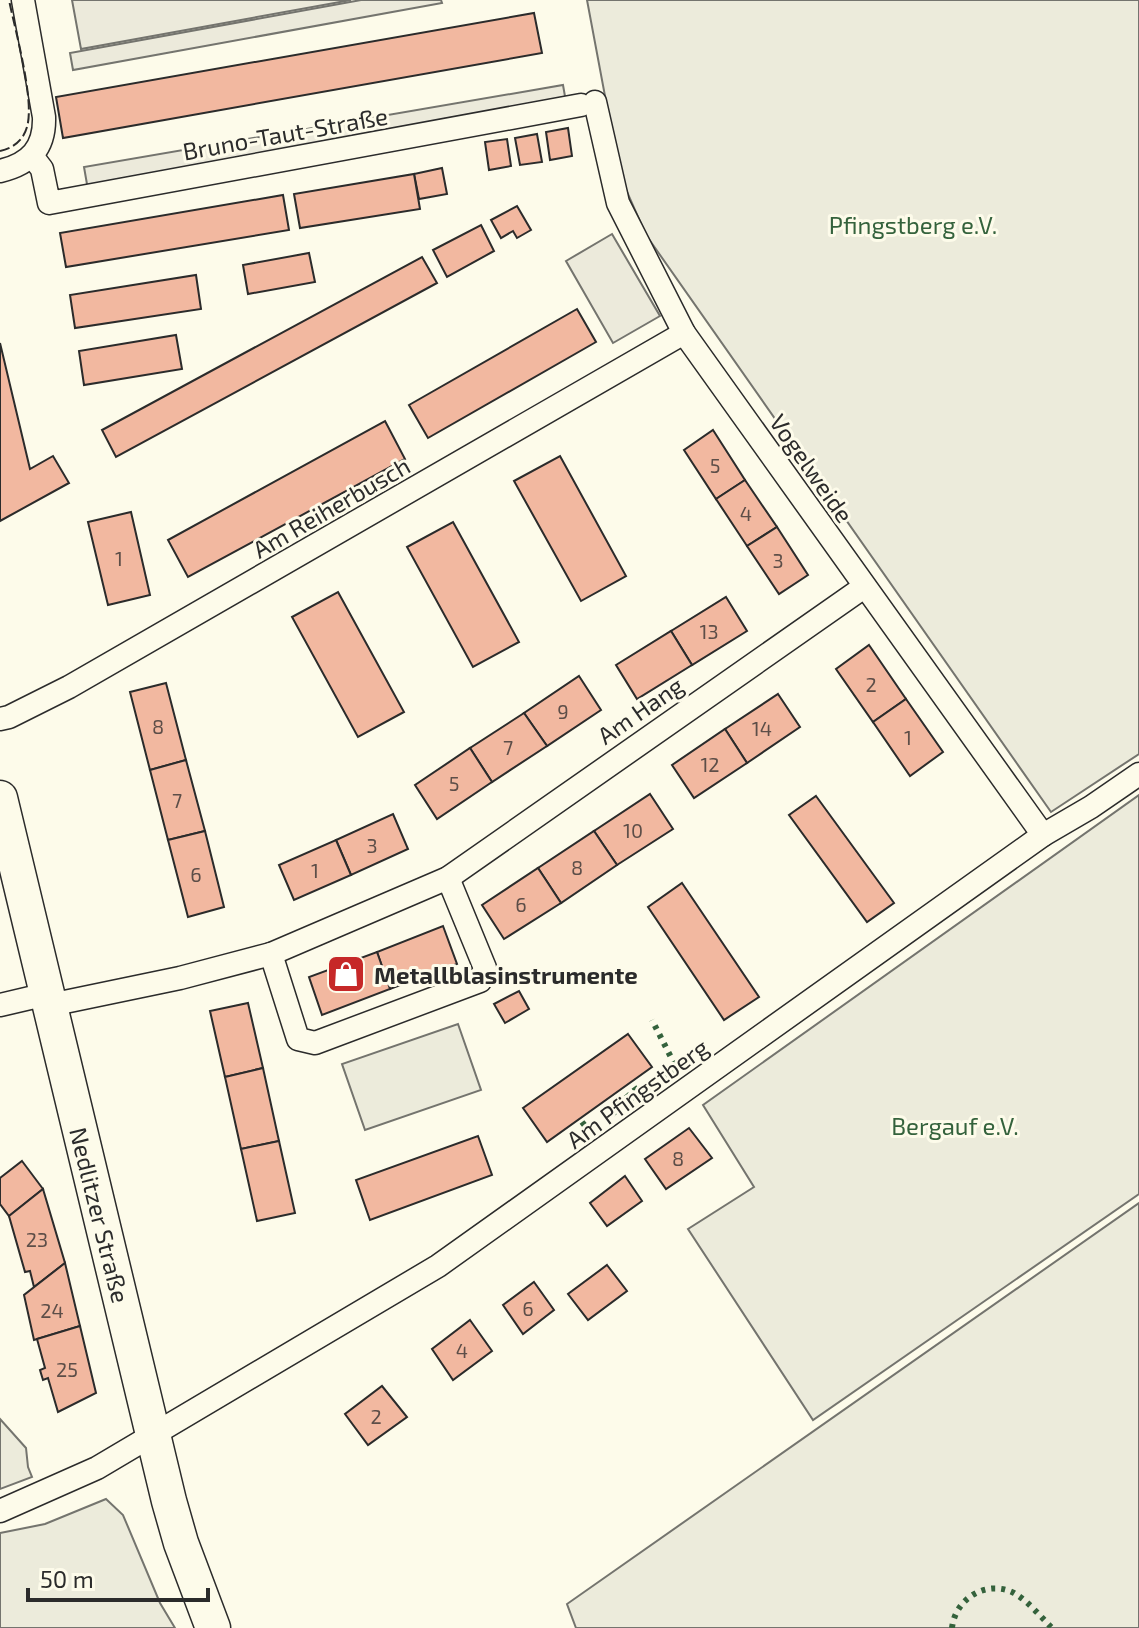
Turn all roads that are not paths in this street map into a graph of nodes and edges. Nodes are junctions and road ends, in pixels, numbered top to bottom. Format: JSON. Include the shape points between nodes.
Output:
{"nodes":[{"id":1,"x":23,"y":0,"type":"edge"},
{"id":2,"x":588,"y":104,"type":"joint"},
{"id":3,"x":32,"y":156,"type":"junction"},
{"id":4,"x":0,"y":171,"type":"edge"},
{"id":5,"x":684,"y":333,"type":"junction"},
{"id":6,"x":864,"y":587,"type":"junction"},
{"id":7,"x":0,"y":719,"type":"edge"},
{"id":8,"x":1139,"y":774,"type":"edge"},
{"id":9,"x":0,"y":798,"type":"edge"},
{"id":10,"x":1043,"y":835,"type":"junction"},
{"id":11,"x":448,"y":878,"type":"junction"},
{"id":12,"x":271,"y":954,"type":"junction"},
{"id":13,"x":49,"y":999,"type":"junction"},
{"id":14,"x":0,"y":1005,"type":"edge"},
{"id":15,"x":153,"y":1433,"type":"junction"},
{"id":16,"x":0,"y":1511,"type":"edge"},
{"id":17,"x":213,"y":1628,"type":"edge"}],
"edges":[{"from":1,"to":3,"type":"street","via":[[44,117],[44,133]]},
{"from":2,"to":3,"type":"street","name":"Bruno-Taut-Straße","via":[[49,203],[42,169]]},
{"from":2,"to":5,"type":"street","name":"Vogelweide","via":[[618,203]]},
{"from":3,"to":4,"type":"street"},
{"from":5,"to":6,"type":"street","name":"Vogelweide"},
{"from":5,"to":7,"type":"street","name":"Am Reiherbusch","via":[[69,687]]},
{"from":6,"to":10,"type":"street","name":"Vogelweide"},
{"from":6,"to":11,"type":"street","name":"Am Hang"},
{"from":8,"to":10,"type":"street","name":"Am Pfingstberg"},
{"from":9,"to":13,"type":"main road","name":"Nedlitzer Straße"},
{"from":10,"to":15,"type":"street","name":"Am Pfingstberg","via":[[438,1266]]},
{"from":11,"to":12,"type":"street","name":"Am Hang"},
{"from":11,"to":12,"type":"street","via":[[485,968],[480,981],[315,1043],[298,1039]]},
{"from":12,"to":13,"type":"street","name":"Am Hang","via":[[180,978]]},
{"from":13,"to":14,"type":"street","name":"Am Hang"},
{"from":13,"to":15,"type":"main road","name":"Nedlitzer Straße"},
{"from":15,"to":16,"type":"street","name":"Am Pfingstberg","via":[[97,1468]]},
{"from":15,"to":17,"type":"main road","name":"Nedlitzer Straße","via":[[181,1543]]}]}
